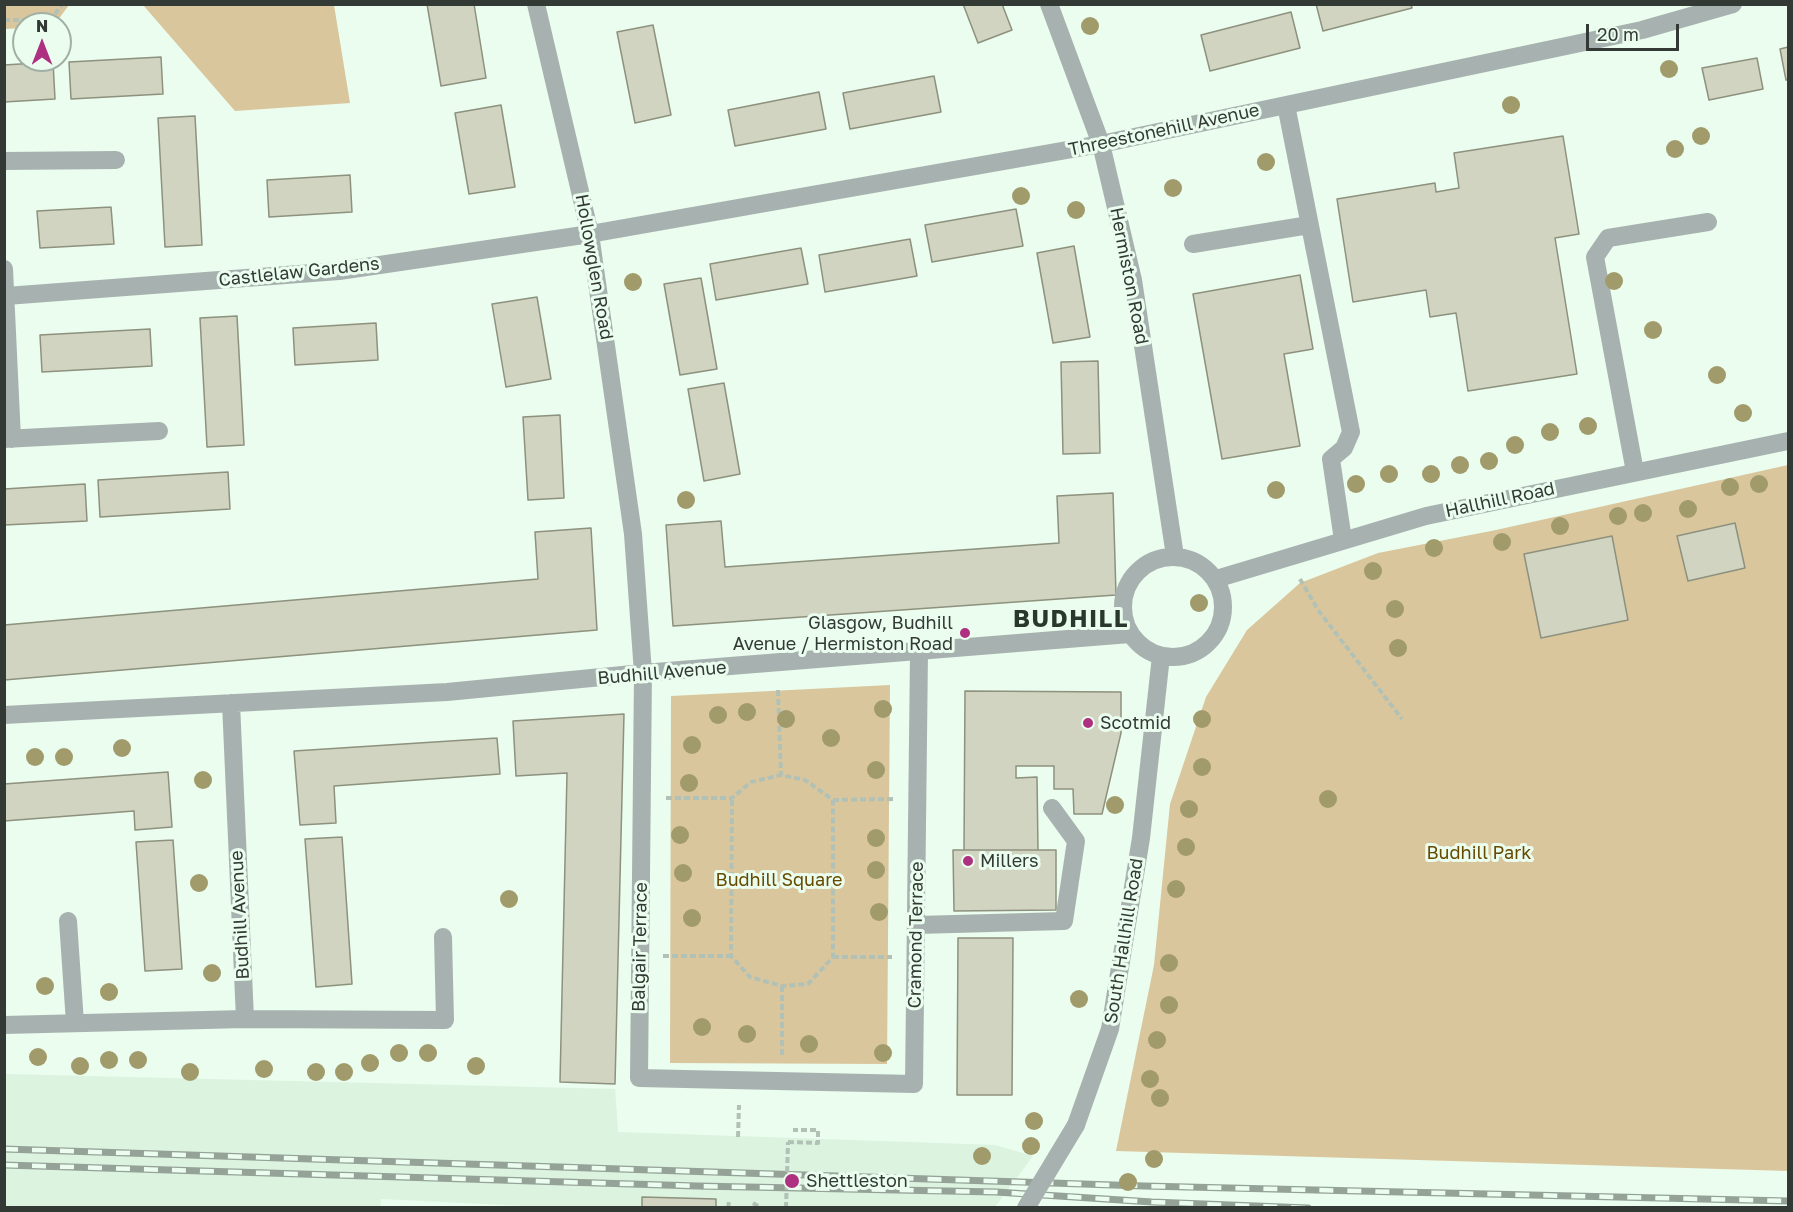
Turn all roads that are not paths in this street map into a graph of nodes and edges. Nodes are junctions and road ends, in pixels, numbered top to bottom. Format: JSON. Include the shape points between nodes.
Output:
{"nodes":[{"id":1,"x":536,"y":4,"type":"edge"},
{"id":2,"x":1049,"y":4,"type":"edge"},
{"id":3,"x":1733,"y":4,"type":"edge"},
{"id":4,"x":1286,"y":105,"type":"junction"},
{"id":5,"x":1101,"y":144,"type":"junction"},
{"id":6,"x":116,"y":160,"type":"dead end"},
{"id":7,"x":4,"y":162,"type":"edge"},
{"id":8,"x":1708,"y":222,"type":"dead end"},
{"id":9,"x":1309,"y":225,"type":"junction"},
{"id":10,"x":590,"y":234,"type":"junction"},
{"id":11,"x":1193,"y":244,"type":"dead end"},
{"id":12,"x":4,"y":269,"type":"edge"},
{"id":13,"x":6,"y":296,"type":"edge"},
{"id":14,"x":159,"y":431,"type":"dead end"},
{"id":15,"x":8,"y":439,"type":"edge"},
{"id":16,"x":1788,"y":441,"type":"edge"},
{"id":17,"x":1635,"y":472,"type":"junction"},
{"id":18,"x":1343,"y":540,"type":"junction"},
{"id":19,"x":1175,"y":556,"type":"junction"},
{"id":20,"x":1216,"y":579,"type":"junction"},
{"id":21,"x":1130,"y":634,"type":"junction"},
{"id":22,"x":919,"y":653,"type":"junction"},
{"id":23,"x":1161,"y":656,"type":"junction"},
{"id":24,"x":643,"y":673,"type":"junction"},
{"id":25,"x":231,"y":703,"type":"junction"},
{"id":26,"x":4,"y":715,"type":"edge"},
{"id":27,"x":1052,"y":808,"type":"dead end"},
{"id":28,"x":68,"y":921,"type":"dead end"},
{"id":29,"x":917,"y":925,"type":"junction"},
{"id":30,"x":443,"y":937,"type":"dead end"},
{"id":31,"x":245,"y":1019,"type":"junction"},
{"id":32,"x":75,"y":1023,"type":"junction"},
{"id":33,"x":4,"y":1025,"type":"edge"},
{"id":34,"x":782,"y":1080,"type":"joint"},
{"id":35,"x":1026,"y":1208,"type":"edge"}],
"edges":[{"from":1,"to":10,"type":"street","name":"Hollowglen Road"},
{"from":2,"to":5,"type":"street","name":"Hermiston Road"},
{"from":3,"to":4,"type":"street","name":"Threestonehill Avenue","via":[[1642,30]]},
{"from":4,"to":5,"type":"street","name":"Threestonehill Avenue"},
{"from":4,"to":9,"type":"street"},
{"from":5,"to":10,"type":"street","name":"Threestonehill Avenue"},
{"from":5,"to":19,"type":"street","name":"Hermiston Road","via":[[1133,280]]},
{"from":6,"to":7,"type":"street"},
{"from":8,"to":17,"type":"street","via":[[1608,238],[1595,257]]},
{"from":9,"to":11,"type":"street"},
{"from":9,"to":18,"type":"street","via":[[1351,432],[1344,448],[1331,459]]},
{"from":10,"to":13,"type":"street","name":"Castlelaw Gardens","via":[[339,270]]},
{"from":10,"to":24,"type":"street","name":"Hollowglen Road","via":[[633,534]]},
{"from":12,"to":13,"type":"street"},
{"from":13,"to":15,"type":"street"},
{"from":14,"to":15,"type":"street"},
{"from":16,"to":17,"type":"street","name":"Hallhill Road"},
{"from":17,"to":18,"type":"street","name":"Hallhill Road","via":[[1426,516]]},
{"from":18,"to":20,"type":"street","name":"Hallhill Road"},
{"from":19,"to":20,"type":"street","via":[[1193,561]]},
{"from":19,"to":21,"type":"street","via":[[1152,561],[1131,578],[1122,608]]},
{"from":20,"to":23,"type":"street","via":[[1224,601],[1216,634],[1192,654]]},
{"from":21,"to":22,"type":"street","name":"Budhill Avenue"},
{"from":21,"to":23,"type":"street","via":[[1144,649]]},
{"from":22,"to":24,"type":"street","name":"Budhill Avenue"},
{"from":22,"to":29,"type":"street","name":"Cramond Terrace"},
{"from":23,"to":35,"type":"street","name":"South Hallhill Road","bridge":true,"via":[[1141,838],[1110,1029],[1076,1125]]},
{"from":24,"to":25,"type":"street","name":"Budhill Avenue","via":[[447,692]]},
{"from":24,"to":34,"type":"street","name":"Balgair Terrace","via":[[639,1078]]},
{"from":25,"to":26,"type":"street","name":"Budhill Avenue"},
{"from":25,"to":31,"type":"street","name":"Budhill Avenue"},
{"from":27,"to":29,"type":"street","via":[[1076,841],[1064,921]]},
{"from":28,"to":32,"type":"street"},
{"from":29,"to":34,"type":"street","name":"Cramond Terrace","via":[[914,1084]]},
{"from":30,"to":31,"type":"street","via":[[445,1020]]},
{"from":31,"to":32,"type":"street"},
{"from":32,"to":33,"type":"street"}]}
